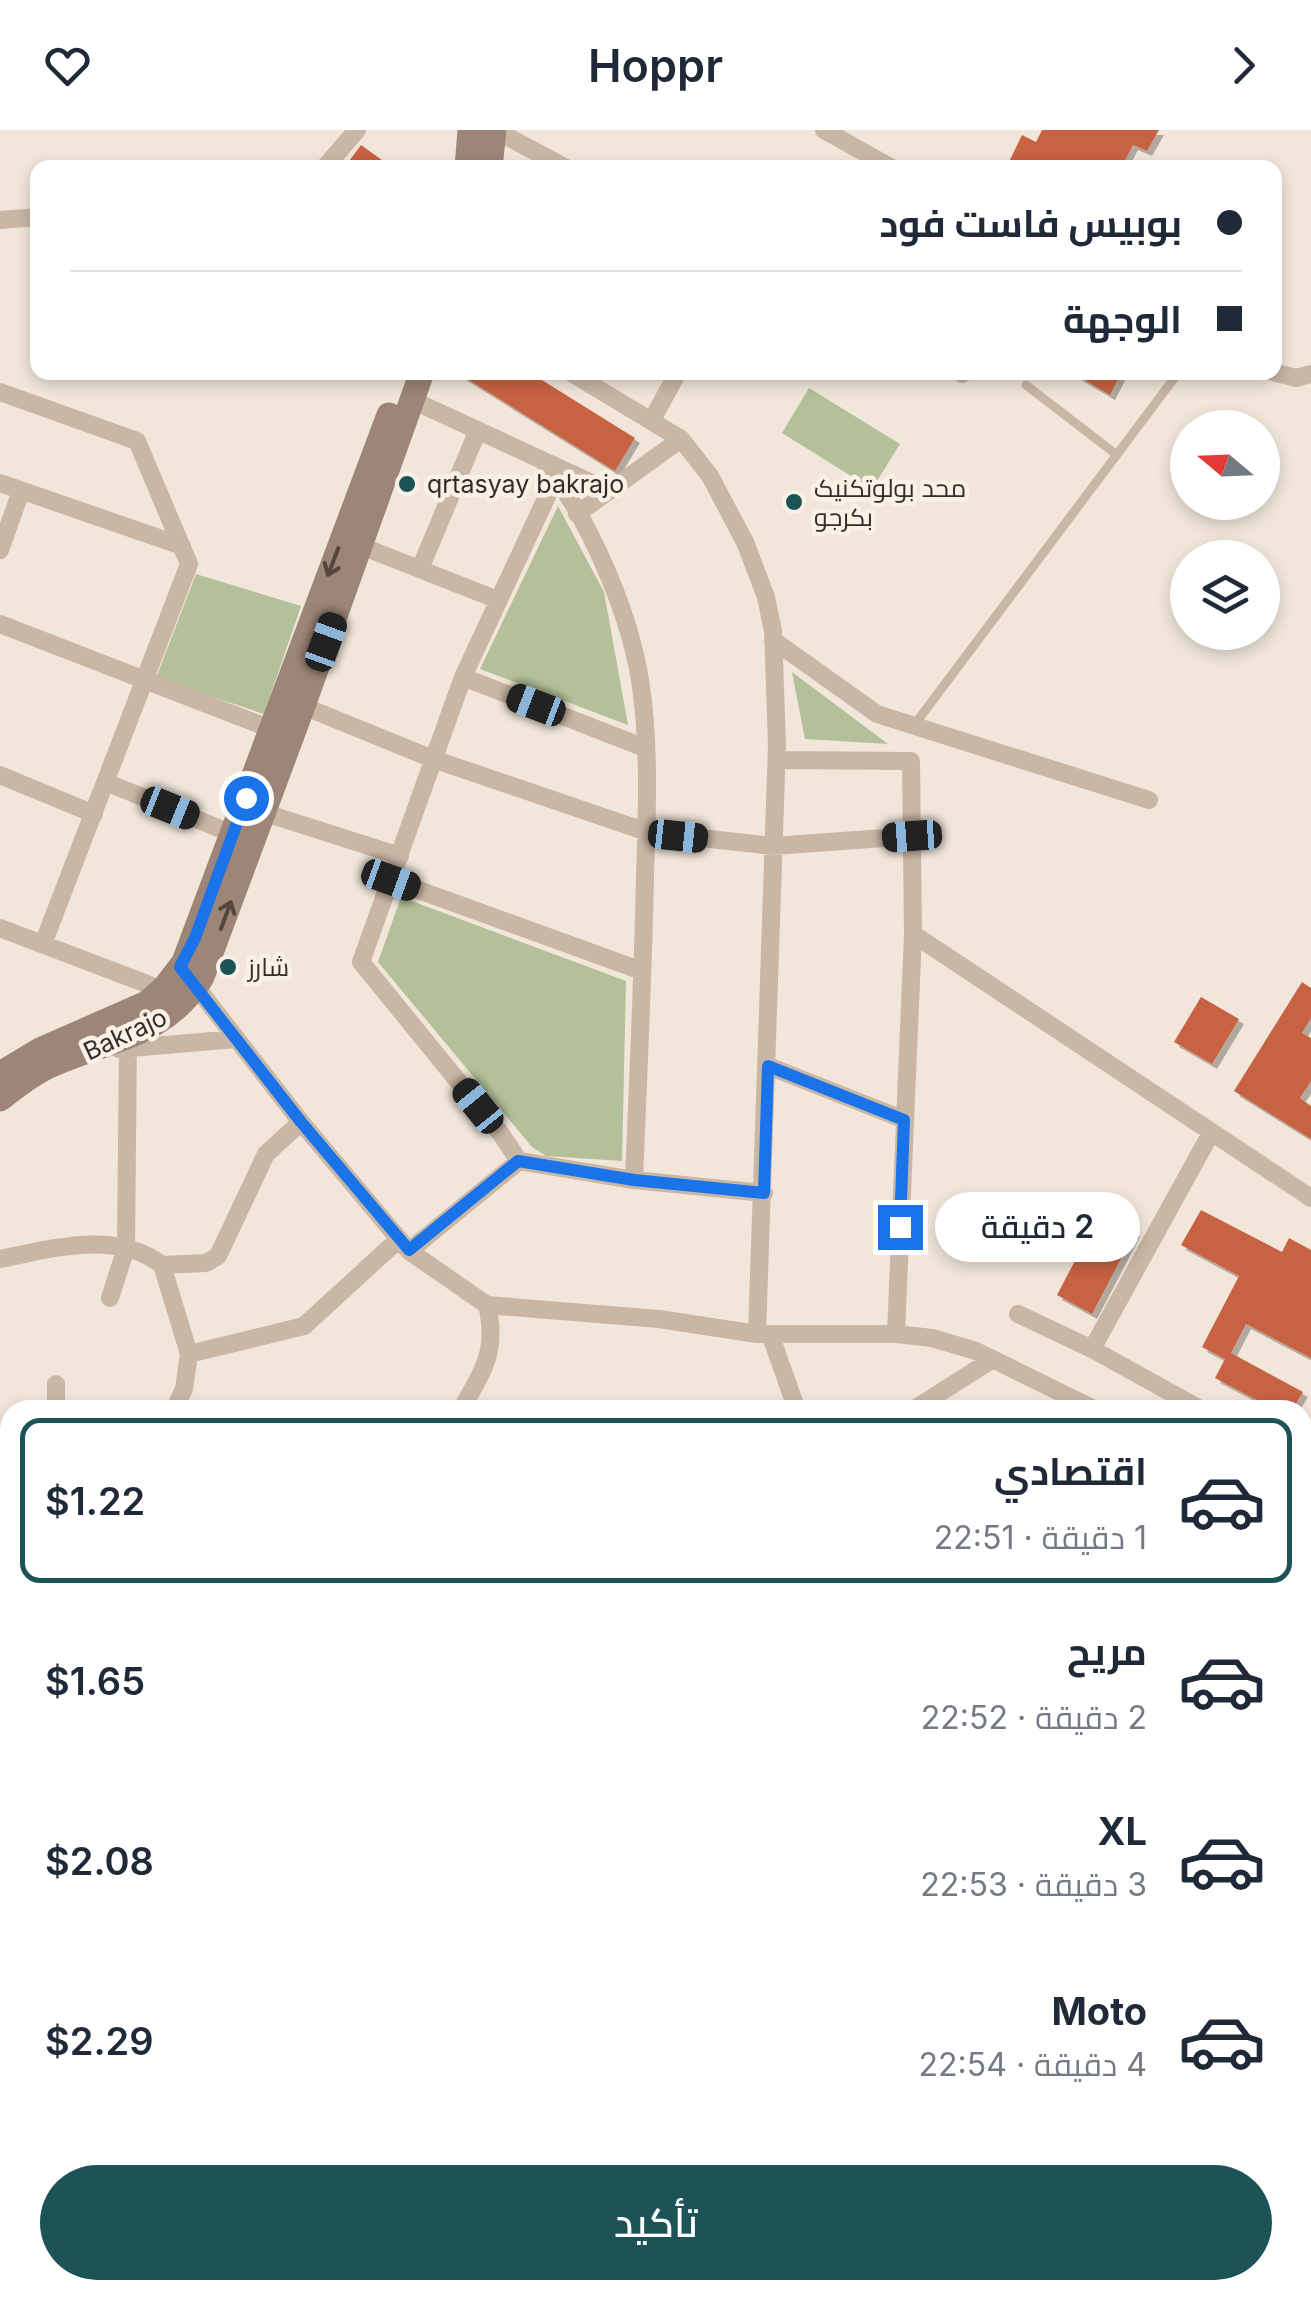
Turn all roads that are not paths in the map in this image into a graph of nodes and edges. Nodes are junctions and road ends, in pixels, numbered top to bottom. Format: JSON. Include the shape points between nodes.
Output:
{"nodes":[{"id":1,"x":357,"y":130,"type":"edge"},
{"id":2,"x":470,"y":130,"type":"edge"},
{"id":3,"x":494,"y":130,"type":"edge"},
{"id":4,"x":824,"y":130,"type":"edge"},
{"id":5,"x":331,"y":160,"type":"edge"},
{"id":6,"x":467,"y":160,"type":"edge"},
{"id":7,"x":491,"y":160,"type":"edge"},
{"id":8,"x":551,"y":160,"type":"edge"},
{"id":9,"x":878,"y":160,"type":"edge"},
{"id":10,"x":30,"y":218,"type":"edge"},
{"id":11,"x":0,"y":220,"type":"edge"},
{"id":12,"x":1282,"y":374,"type":"edge"},
{"id":13,"x":1311,"y":374,"type":"edge"},
{"id":14,"x":402,"y":380,"type":"edge"},
{"id":15,"x":419,"y":380,"type":"edge"},
{"id":16,"x":584,"y":380,"type":"edge"},
{"id":17,"x":674,"y":380,"type":"edge"},
{"id":18,"x":1174,"y":380,"type":"edge"},
{"id":19,"x":1026,"y":386,"type":"dead end"},
{"id":20,"x":0,"y":392,"type":"edge"},
{"id":21,"x":412,"y":400,"type":"junction"},
{"id":22,"x":652,"y":420,"type":"junction"},
{"id":23,"x":478,"y":430,"type":"junction"},
{"id":24,"x":682,"y":439,"type":"junction"},
{"id":25,"x":1116,"y":456,"type":"junction"},
{"id":26,"x":542,"y":460,"type":"junction"},
{"id":27,"x":556,"y":478,"type":"junction"},
{"id":28,"x":0,"y":483,"type":"edge"},
{"id":29,"x":21,"y":490,"type":"junction"},
{"id":30,"x":609,"y":492,"type":"junction"},
{"id":31,"x":577,"y":514,"type":"junction"},
{"id":32,"x":182,"y":546,"type":"junction"},
{"id":33,"x":361,"y":546,"type":"junction"},
{"id":34,"x":0,"y":550,"type":"edge"},
{"id":35,"x":420,"y":569,"type":"junction"},
{"id":36,"x":498,"y":600,"type":"junction"},
{"id":37,"x":0,"y":624,"type":"edge"},
{"id":38,"x":774,"y":640,"type":"junction"},
{"id":39,"x":463,"y":677,"type":"junction"},
{"id":40,"x":146,"y":682,"type":"junction"},
{"id":41,"x":303,"y":706,"type":"junction"},
{"id":42,"x":913,"y":726,"type":"junction"},
{"id":43,"x":271,"y":728,"type":"junction"},
{"id":44,"x":646,"y":748,"type":"junction"},
{"id":45,"x":433,"y":758,"type":"junction"},
{"id":46,"x":776,"y":760,"type":"junction"},
{"id":47,"x":0,"y":775,"type":"edge"},
{"id":48,"x":108,"y":783,"type":"junction"},
{"id":49,"x":1150,"y":800,"type":"dead end"},
{"id":50,"x":262,"y":812,"type":"junction"},
{"id":51,"x":94,"y":814,"type":"junction"},
{"id":52,"x":646,"y":832,"type":"junction"},
{"id":53,"x":233,"y":834,"type":"junction"},
{"id":54,"x":912,"y":836,"type":"junction"},
{"id":55,"x":773,"y":846,"type":"junction"},
{"id":56,"x":400,"y":856,"type":"junction"},
{"id":57,"x":391,"y":880,"type":"junction"},
{"id":58,"x":2,"y":932,"type":"edge"},
{"id":59,"x":913,"y":934,"type":"junction"},
{"id":60,"x":43,"y":944,"type":"junction"},
{"id":61,"x":642,"y":972,"type":"junction"},
{"id":62,"x":181,"y":986,"type":"junction"},
{"id":63,"x":236,"y":1039,"type":"junction"},
{"id":64,"x":128,"y":1043,"type":"junction"},
{"id":65,"x":768,"y":1066,"type":"junction"},
{"id":66,"x":0,"y":1074,"type":"edge"},
{"id":67,"x":0,"y":1099,"type":"edge"},
{"id":68,"x":904,"y":1120,"type":"junction"},
{"id":69,"x":301,"y":1122,"type":"junction"},
{"id":70,"x":1211,"y":1134,"type":"junction"},
{"id":71,"x":518,"y":1161,"type":"junction"},
{"id":72,"x":634,"y":1180,"type":"junction"},
{"id":73,"x":764,"y":1193,"type":"junction"},
{"id":74,"x":1311,"y":1198,"type":"edge"},
{"id":75,"x":404,"y":1245,"type":"junction"},
{"id":76,"x":126,"y":1248,"type":"junction"},
{"id":77,"x":0,"y":1259,"type":"edge"},
{"id":78,"x":162,"y":1264,"type":"junction"},
{"id":79,"x":110,"y":1298,"type":"dead end"},
{"id":80,"x":487,"y":1305,"type":"junction"},
{"id":81,"x":1018,"y":1314,"type":"dead end"},
{"id":82,"x":764,"y":1334,"type":"junction"},
{"id":83,"x":896,"y":1334,"type":"junction"},
{"id":84,"x":1092,"y":1349,"type":"junction"},
{"id":85,"x":189,"y":1354,"type":"junction"},
{"id":86,"x":992,"y":1359,"type":"junction"},
{"id":87,"x":56,"y":1384,"type":"dead end"},
{"id":88,"x":56,"y":1400,"type":"edge"},
{"id":89,"x":179,"y":1400,"type":"edge"},
{"id":90,"x":467,"y":1400,"type":"edge"},
{"id":91,"x":793,"y":1400,"type":"edge"},
{"id":92,"x":928,"y":1400,"type":"edge"},
{"id":93,"x":1076,"y":1400,"type":"edge"},
{"id":94,"x":1184,"y":1400,"type":"edge"}],
"edges":[{"from":1,"to":5,"type":"street"},
{"from":2,"to":6,"type":"street"},
{"from":3,"to":7,"type":"street"},
{"from":3,"to":8,"type":"street"},
{"from":4,"to":9,"type":"street"},
{"from":10,"to":11,"type":"street"},
{"from":12,"to":13,"type":"street"},
{"from":14,"to":43,"type":"street","one_way":true},
{"from":15,"to":21,"type":"street"},
{"from":16,"to":22,"type":"street"},
{"from":17,"to":22,"type":"street"},
{"from":18,"to":25,"type":"lane"},
{"from":19,"to":25,"type":"lane"},
{"from":20,"to":32,"type":"street","via":[[137,442]]},
{"from":21,"to":23,"type":"street"},
{"from":21,"to":33,"type":"street"},
{"from":22,"to":24,"type":"street"},
{"from":23,"to":26,"type":"street"},
{"from":23,"to":35,"type":"street"},
{"from":24,"to":30,"type":"street"},
{"from":24,"to":38,"type":"street","via":[[745,542]]},
{"from":25,"to":42,"type":"lane"},
{"from":26,"to":27,"type":"street"},
{"from":26,"to":30,"type":"street"},
{"from":27,"to":31,"type":"street"},
{"from":27,"to":36,"type":"street"},
{"from":28,"to":29,"type":"street"},
{"from":29,"to":32,"type":"street"},
{"from":29,"to":34,"type":"street"},
{"from":30,"to":31,"type":"street"},
{"from":31,"to":44,"type":"street","via":[[614,588],[634,648]]},
{"from":32,"to":40,"type":"street","via":[[189,564]]},
{"from":33,"to":35,"type":"street"},
{"from":33,"to":41,"type":"street"},
{"from":35,"to":36,"type":"street"},
{"from":36,"to":39,"type":"street"},
{"from":37,"to":40,"type":"street"},
{"from":38,"to":42,"type":"street","via":[[877,714]]},
{"from":38,"to":46,"type":"street"},
{"from":39,"to":44,"type":"street"},
{"from":39,"to":45,"type":"street"},
{"from":40,"to":43,"type":"street"},
{"from":40,"to":48,"type":"street"},
{"from":41,"to":45,"type":"street"},
{"from":41,"to":50,"type":"street"},
{"from":42,"to":49,"type":"street"},
{"from":43,"to":53,"type":"street"},
{"from":44,"to":52,"type":"street"},
{"from":45,"to":52,"type":"street"},
{"from":45,"to":56,"type":"street"},
{"from":46,"to":54,"type":"street","via":[[911,761]]},
{"from":46,"to":55,"type":"street"},
{"from":47,"to":51,"type":"street"},
{"from":48,"to":51,"type":"street"},
{"from":48,"to":53,"type":"street"},
{"from":50,"to":56,"type":"street"},
{"from":62,"to":50,"type":"street","one_way":true,"via":[[209,962]]},
{"from":51,"to":60,"type":"street"},
{"from":52,"to":55,"type":"street"},
{"from":52,"to":61,"type":"street"},
{"from":53,"to":62,"type":"street"},
{"from":54,"to":55,"type":"street"},
{"from":54,"to":59,"type":"street"},
{"from":55,"to":65,"type":"street"},
{"from":56,"to":57,"type":"street"},
{"from":57,"to":61,"type":"street"},
{"from":57,"to":71,"type":"street","via":[[361,962]]},
{"from":58,"to":60,"type":"street"},
{"from":59,"to":68,"type":"street"},
{"from":59,"to":70,"type":"street"},
{"from":60,"to":62,"type":"street"},
{"from":61,"to":72,"type":"street"},
{"from":62,"to":63,"type":"street","via":[[213,1009]]},
{"from":62,"to":64,"type":"street","name":"Bakrajo","via":[[166,1018]]},
{"from":62,"to":66,"type":"street","name":"Bakrajo"},
{"from":63,"to":64,"type":"street"},
{"from":63,"to":69,"type":"street"},
{"from":64,"to":67,"type":"street","name":"Bakrajo","via":[[44,1068]]},
{"from":64,"to":76,"type":"street"},
{"from":65,"to":68,"type":"street"},
{"from":65,"to":73,"type":"street"},
{"from":68,"to":83,"type":"street"},
{"from":69,"to":75,"type":"street"},
{"from":69,"to":78,"type":"street","via":[[266,1154],[218,1256],[206,1263]]},
{"from":70,"to":74,"type":"street"},
{"from":70,"to":84,"type":"street"},
{"from":71,"to":72,"type":"street"},
{"from":71,"to":75,"type":"street"},
{"from":72,"to":73,"type":"street"},
{"from":73,"to":82,"type":"street"},
{"from":75,"to":80,"type":"street"},
{"from":75,"to":85,"type":"street","via":[[304,1326]]},
{"from":76,"to":77,"type":"street","via":[[80,1244]]},
{"from":76,"to":78,"type":"street"},
{"from":76,"to":79,"type":"street"},
{"from":78,"to":85,"type":"street"},
{"from":80,"to":82,"type":"street"},
{"from":80,"to":90,"type":"street","via":[[493,1331],[489,1359]]},
{"from":81,"to":84,"type":"street"},
{"from":82,"to":83,"type":"street"},
{"from":82,"to":91,"type":"street"},
{"from":83,"to":86,"type":"street","via":[[958,1344]]},
{"from":84,"to":94,"type":"street"},
{"from":85,"to":89,"type":"street"},
{"from":86,"to":92,"type":"street"},
{"from":86,"to":93,"type":"street"},
{"from":87,"to":88,"type":"street"}]}
